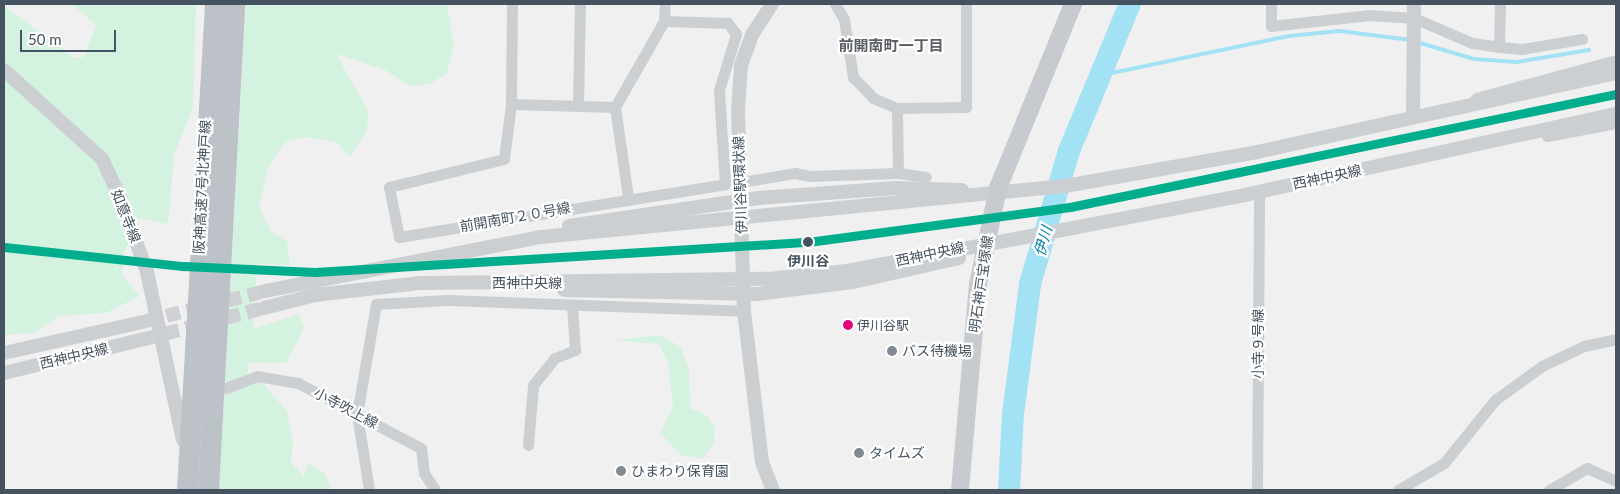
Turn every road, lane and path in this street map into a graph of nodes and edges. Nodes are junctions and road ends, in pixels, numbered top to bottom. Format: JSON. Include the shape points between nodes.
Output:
{"nodes":[{"id":1,"x":215,"y":4,"type":"edge"},
{"id":2,"x":234,"y":4,"type":"edge"},
{"id":3,"x":512,"y":4,"type":"edge"},
{"id":4,"x":580,"y":4,"type":"edge"},
{"id":5,"x":665,"y":4,"type":"edge"},
{"id":6,"x":772,"y":4,"type":"edge"},
{"id":7,"x":834,"y":4,"type":"edge"},
{"id":8,"x":966,"y":4,"type":"edge"},
{"id":9,"x":1073,"y":4,"type":"edge"},
{"id":10,"x":1271,"y":4,"type":"edge"},
{"id":11,"x":1414,"y":4,"type":"edge"},
{"id":12,"x":1500,"y":4,"type":"edge"},
{"id":13,"x":664,"y":21,"type":"junction"},
{"id":14,"x":1414,"y":22,"type":"junction"},
{"id":15,"x":1582,"y":39,"type":"dead end"},
{"id":16,"x":1499,"y":47,"type":"junction"},
{"id":17,"x":1616,"y":60,"type":"edge"},
{"id":18,"x":4,"y":70,"type":"edge"},
{"id":19,"x":1616,"y":73,"type":"edge"},
{"id":20,"x":511,"y":104,"type":"junction"},
{"id":21,"x":578,"y":105,"type":"junction"},
{"id":22,"x":615,"y":106,"type":"junction"},
{"id":23,"x":897,"y":108,"type":"junction"},
{"id":24,"x":1616,"y":114,"type":"edge"},
{"id":25,"x":1413,"y":115,"type":"junction"},
{"id":26,"x":1616,"y":123,"type":"edge"},
{"id":27,"x":898,"y":173,"type":"junction"},
{"id":28,"x":926,"y":177,"type":"dead end"},
{"id":29,"x":741,"y":182,"type":"junction"},
{"id":30,"x":998,"y":188,"type":"junction"},
{"id":31,"x":628,"y":197,"type":"junction"},
{"id":32,"x":1259,"y":197,"type":"junction"},
{"id":33,"x":992,"y":248,"type":"junction"},
{"id":34,"x":417,"y":260,"type":"junction"},
{"id":35,"x":456,"y":283,"type":"junction"},
{"id":36,"x":265,"y":290,"type":"tunnel mouth"},
{"id":37,"x":572,"y":306,"type":"junction"},
{"id":38,"x":264,"y":308,"type":"tunnel mouth"},
{"id":39,"x":744,"y":311,"type":"junction"},
{"id":40,"x":143,"y":322,"type":"tunnel mouth"},
{"id":41,"x":1616,"y":339,"type":"edge"},
{"id":42,"x":145,"y":340,"type":"tunnel mouth"},
{"id":43,"x":4,"y":353,"type":"edge"},
{"id":44,"x":4,"y":373,"type":"edge"},
{"id":45,"x":226,"y":388,"type":"dead end"},
{"id":46,"x":357,"y":414,"type":"junction"},
{"id":47,"x":528,"y":445,"type":"dead end"},
{"id":48,"x":1616,"y":481,"type":"edge"},
{"id":49,"x":188,"y":490,"type":"edge"},
{"id":50,"x":208,"y":490,"type":"edge"},
{"id":51,"x":370,"y":490,"type":"edge"},
{"id":52,"x":435,"y":490,"type":"edge"},
{"id":53,"x":773,"y":490,"type":"edge"},
{"id":54,"x":960,"y":490,"type":"edge"},
{"id":55,"x":1257,"y":490,"type":"edge"},
{"id":56,"x":1398,"y":490,"type":"edge"},
{"id":57,"x":1549,"y":490,"type":"edge"}],
"edges":[{"from":1,"to":49,"type":"highway","name":"阪神高速7号北神戸線"},
{"from":2,"to":50,"type":"highway","name":"阪神高速7号北神戸線"},
{"from":3,"to":20,"type":"street","name":"前開南町２０号線"},
{"from":4,"to":21,"type":"street"},
{"from":5,"to":13,"type":"street"},
{"from":6,"to":29,"type":"street","name":"伊川谷駅環状線","via":[[752,35],[741,66]]},
{"from":7,"to":23,"type":"street","via":[[844,19],[853,77],[873,98]]},
{"from":8,"to":23,"type":"street","via":[[966,107]]},
{"from":9,"to":30,"type":"main road","name":"明石神戸宝塚線"},
{"from":10,"to":14,"type":"street","via":[[1271,26],[1340,16]]},
{"from":11,"to":14,"type":"street"},
{"from":12,"to":16,"type":"street"},
{"from":13,"to":22,"type":"street"},
{"from":13,"to":31,"type":"street","name":"前開南町２０号線","via":[[728,23],[736,34],[719,90],[725,184]]},
{"from":14,"to":16,"type":"street","via":[[1472,43]]},
{"from":14,"to":25,"type":"street"},
{"from":15,"to":16,"type":"street","via":[[1522,49]]},
{"from":17,"to":25,"type":"street"},
{"from":18,"to":49,"type":"street","name":"如意寺線","via":[[102,159],[148,272],[178,403]]},
{"from":19,"to":34,"type":"street","via":[[1257,152],[1065,186],[984,197],[802,209],[541,237]]},
{"from":20,"to":21,"type":"street"},
{"from":20,"to":31,"type":"street","name":"前開南町２０号線","via":[[504,159],[389,187],[399,237]]},
{"from":21,"to":22,"type":"street"},
{"from":22,"to":31,"type":"street"},
{"from":23,"to":27,"type":"street"},
{"from":24,"to":35,"type":"street","name":"西神中央線","via":[[1249,194],[847,271],[768,279]]},
{"from":25,"to":30,"type":"street","via":[[1133,170]]},
{"from":26,"to":32,"type":"street","name":"西神中央線"},
{"from":27,"to":28,"type":"street"},
{"from":27,"to":29,"type":"street","via":[[809,176],[795,172]]},
{"from":29,"to":39,"type":"street","name":"伊川谷駅環状線"},
{"from":30,"to":33,"type":"main road","name":"明石神戸宝塚線"},
{"from":30,"to":34,"type":"street","via":[[896,188],[759,198],[566,227]]},
{"from":32,"to":33,"type":"street","name":"西神中央線"},
{"from":32,"to":55,"type":"street","name":"小寺９号線"},
{"from":33,"to":35,"type":"street","via":[[853,282],[758,294],[635,295]]},
{"from":33,"to":54,"type":"main road","name":"明石神戸宝塚線"},
{"from":34,"to":36,"type":"street"},
{"from":35,"to":38,"type":"street","name":"西神中央線","via":[[366,288]]},
{"from":37,"to":39,"type":"street"},
{"from":37,"to":46,"type":"street","via":[[448,300],[376,304]]},
{"from":37,"to":47,"type":"street","via":[[575,350],[555,358],[533,385]]},
{"from":39,"to":53,"type":"street","name":"伊川谷駅環状線","via":[[762,462]]},
{"from":40,"to":43,"type":"street","name":"西神中央線"},
{"from":41,"to":56,"type":"street","via":[[1584,346],[1542,366],[1495,400],[1444,463]]},
{"from":42,"to":44,"type":"street","name":"西神中央線"},
{"from":45,"to":46,"type":"street","name":"小寺吹上線","via":[[257,376],[298,383]]},
{"from":46,"to":51,"type":"street"},
{"from":46,"to":52,"type":"street","name":"小寺吹上線","via":[[421,448],[424,473]]},
{"from":48,"to":57,"type":"street","via":[[1587,468]]}]}
